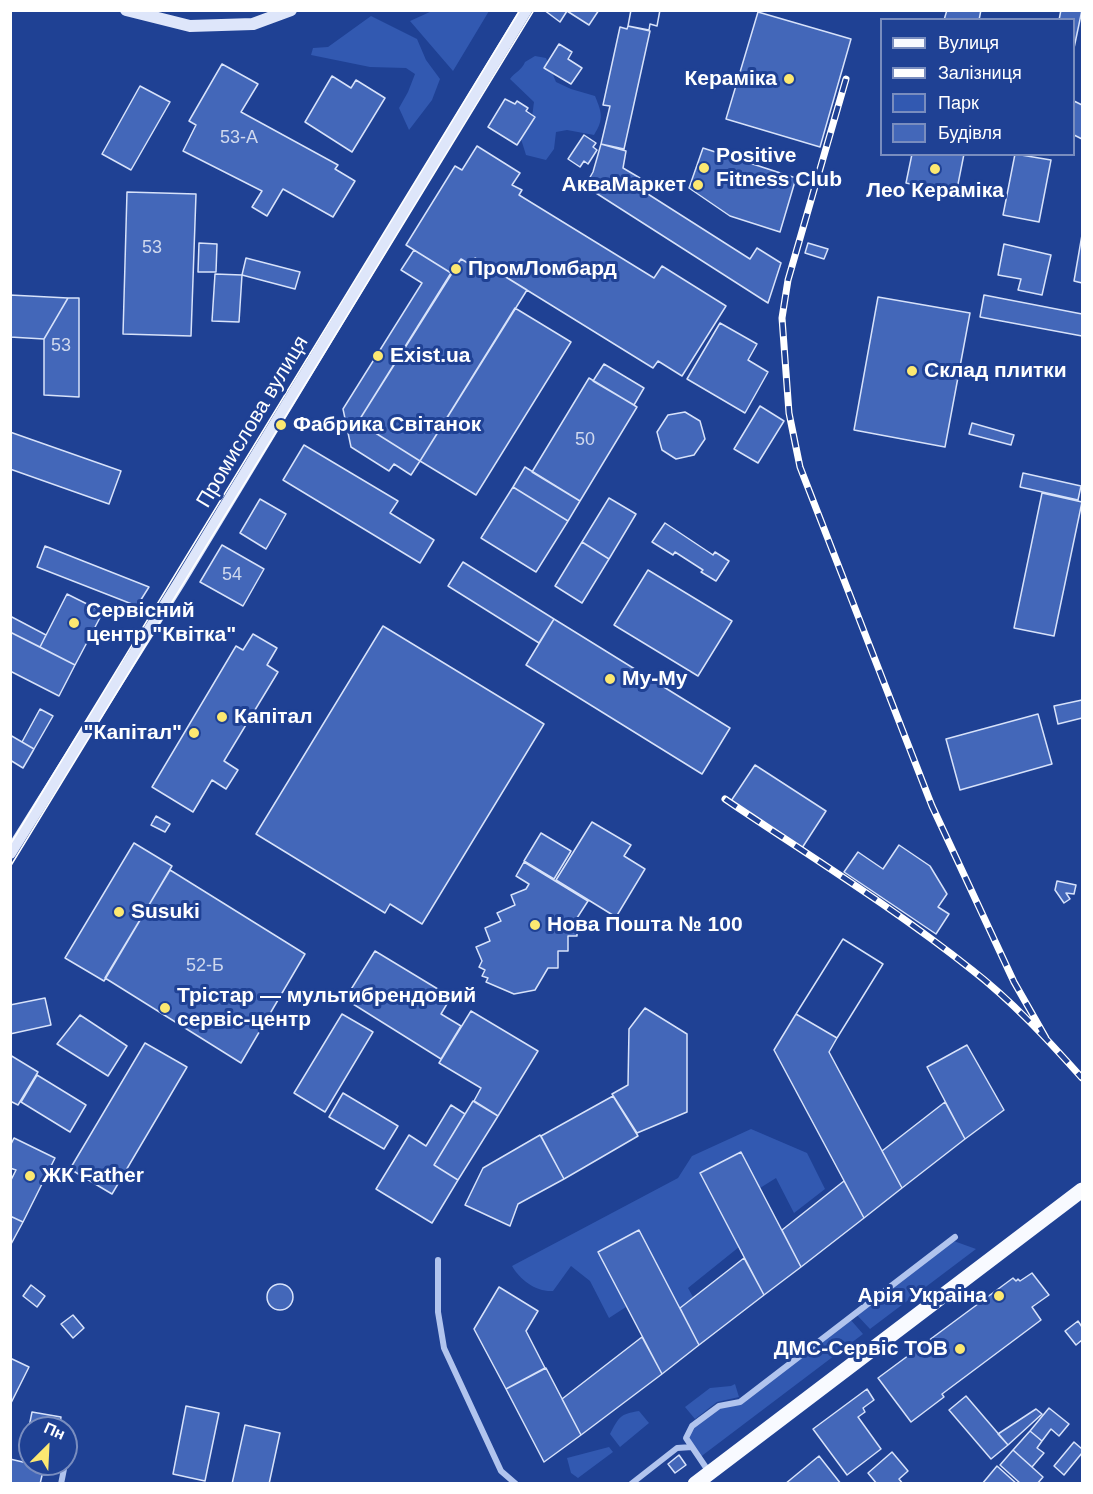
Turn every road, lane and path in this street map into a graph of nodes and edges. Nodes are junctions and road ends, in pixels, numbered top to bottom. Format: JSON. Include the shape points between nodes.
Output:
{"nodes":[{"id":1,"x":126,"y":10,"type":"edge"},
{"id":2,"x":291,"y":10,"type":"edge"},
{"id":3,"x":526,"y":10,"type":"edge"},
{"id":4,"x":10,"y":853,"type":"edge"},
{"id":5,"x":1083,"y":1190,"type":"edge"},
{"id":6,"x":955,"y":1237,"type":"dead end"},
{"id":7,"x":438,"y":1260,"type":"dead end"},
{"id":8,"x":692,"y":1447,"type":"junction"},
{"id":9,"x":709,"y":1473,"type":"junction"},
{"id":10,"x":516,"y":1484,"type":"edge"},
{"id":11,"x":631,"y":1484,"type":"edge"},
{"id":12,"x":695,"y":1484,"type":"edge"}],
"edges":[{"from":1,"to":2,"type":"main road","via":[[190,26],[253,24]]},
{"from":3,"to":4,"type":"main road","name":"Промислова вулиця","via":[[179,583]]},
{"from":5,"to":9,"type":"main road"},
{"from":6,"to":8,"type":"street","via":[[740,1402],[719,1406],[692,1426],[686,1438]]},
{"from":7,"to":10,"type":"street","via":[[438,1312],[444,1348],[501,1471]]},
{"from":8,"to":9,"type":"street"},
{"from":8,"to":11,"type":"street","via":[[677,1448]]},
{"from":9,"to":12,"type":"main road"}]}
